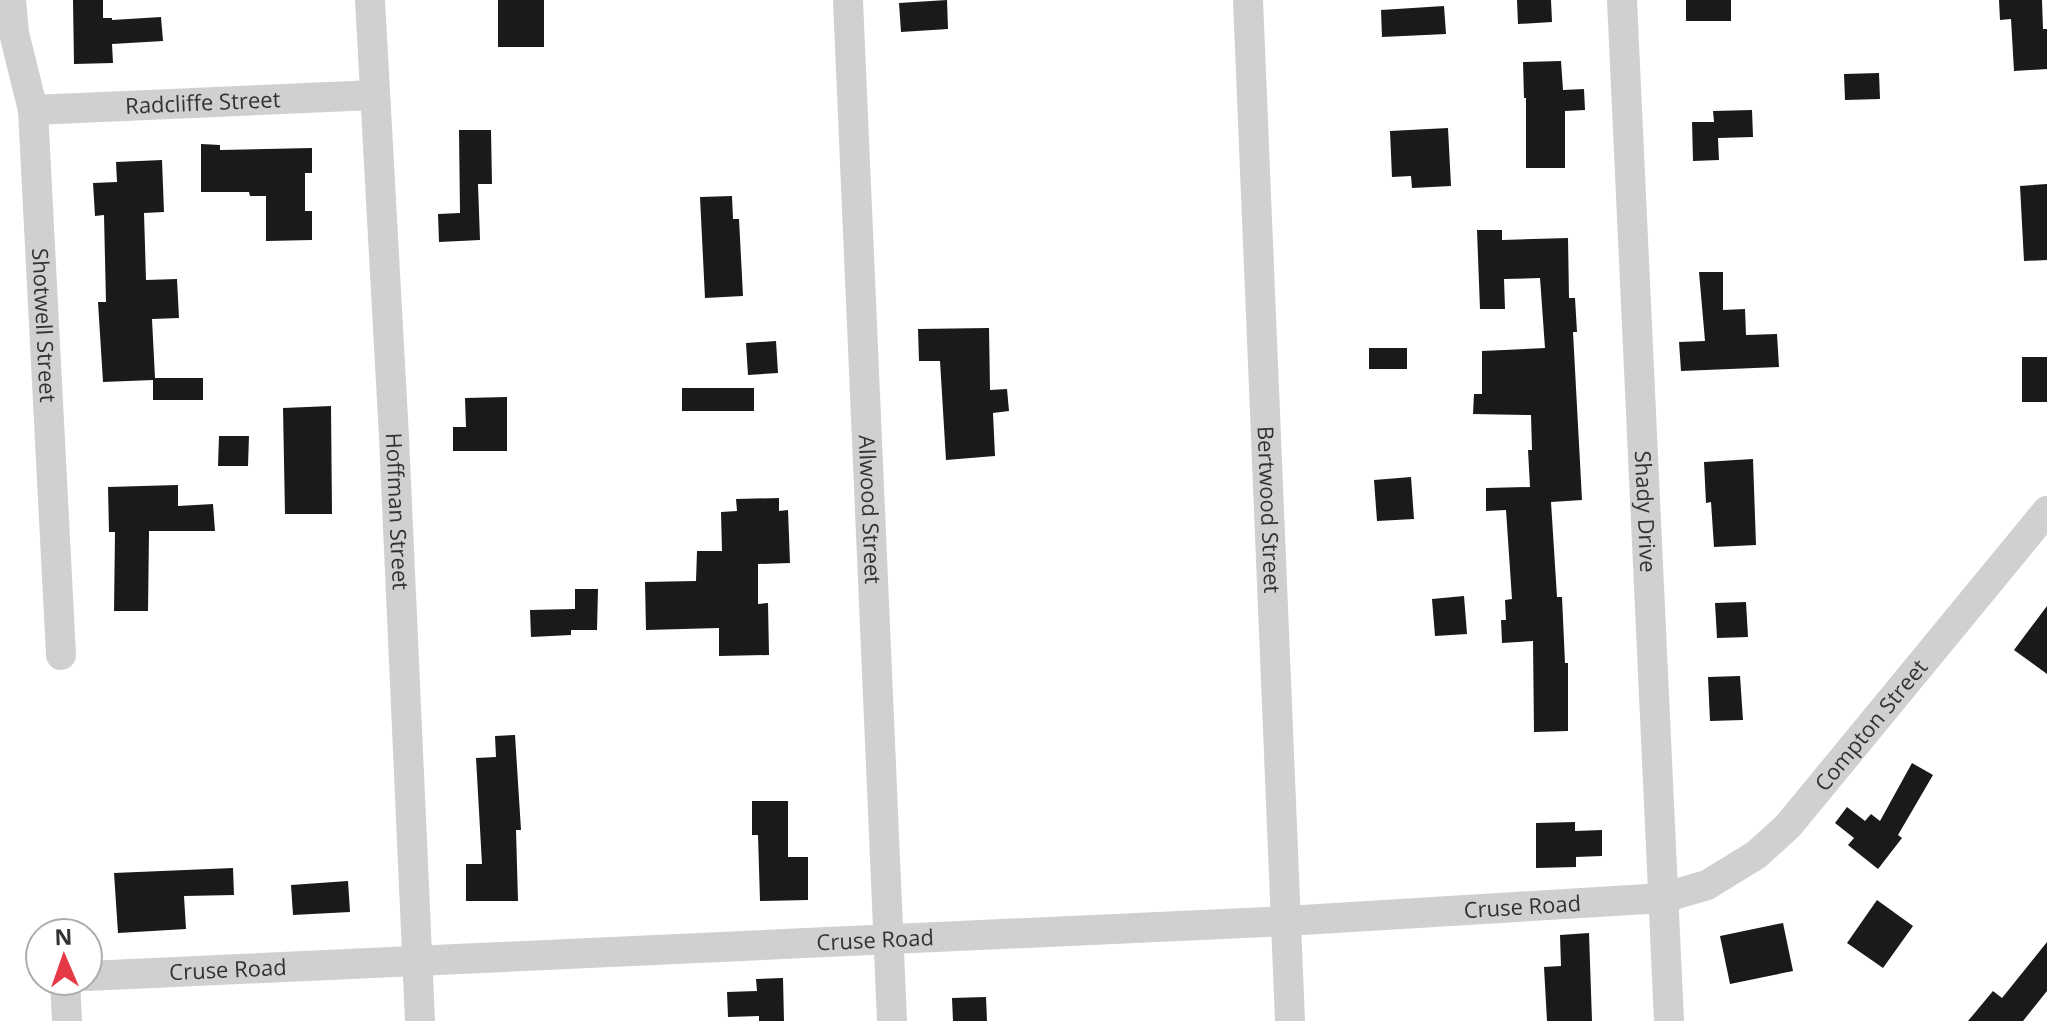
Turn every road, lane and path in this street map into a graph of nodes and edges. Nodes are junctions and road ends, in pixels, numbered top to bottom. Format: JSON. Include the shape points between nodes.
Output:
{"nodes":[{"id":1,"x":11,"y":0,"type":"edge"},
{"id":2,"x":370,"y":0,"type":"edge"},
{"id":3,"x":848,"y":0,"type":"edge"},
{"id":4,"x":1248,"y":0,"type":"edge"},
{"id":5,"x":1622,"y":0,"type":"edge"},
{"id":6,"x":374,"y":95,"type":"junction"},
{"id":7,"x":33,"y":110,"type":"junction"},
{"id":8,"x":2047,"y":511,"type":"edge"},
{"id":9,"x":61,"y":655,"type":"dead end"},
{"id":10,"x":1663,"y":898,"type":"junction"},
{"id":11,"x":1286,"y":921,"type":"junction"},
{"id":12,"x":889,"y":940,"type":"junction"},
{"id":13,"x":417,"y":962,"type":"junction"},
{"id":14,"x":104,"y":975,"type":"edge"},
{"id":15,"x":66,"y":997,"type":"edge"},
{"id":16,"x":67,"y":1021,"type":"edge"},
{"id":17,"x":420,"y":1021,"type":"edge"},
{"id":18,"x":892,"y":1021,"type":"edge"},
{"id":19,"x":1290,"y":1021,"type":"edge"},
{"id":20,"x":1669,"y":1021,"type":"edge"}],
"edges":[{"from":1,"to":7,"type":"street","name":"Shotwell Street"},
{"from":2,"to":6,"type":"street","name":"Hoffman Street"},
{"from":3,"to":12,"type":"street","name":"Allwood Street"},
{"from":4,"to":11,"type":"street","name":"Bertwood Street"},
{"from":5,"to":10,"type":"street","name":"Shady Drive"},
{"from":6,"to":7,"type":"street","name":"Radcliffe Street"},
{"from":6,"to":13,"type":"street","name":"Hoffman Street"},
{"from":7,"to":9,"type":"street","name":"Shotwell Street"},
{"from":8,"to":10,"type":"street","name":"Compton Street","via":[[1788,826],[1756,855],[1707,885]]},
{"from":10,"to":11,"type":"street","name":"Cruse Road"},
{"from":10,"to":20,"type":"street","name":"Shady Drive"},
{"from":11,"to":12,"type":"street","name":"Cruse Road"},
{"from":11,"to":19,"type":"street","name":"Bertwood Street"},
{"from":12,"to":13,"type":"street","name":"Cruse Road"},
{"from":12,"to":18,"type":"street","name":"Allwood Street"},
{"from":13,"to":14,"type":"street","name":"Cruse Road"},
{"from":13,"to":17,"type":"street","name":"Hoffman Street"},
{"from":15,"to":16,"type":"street"}]}
